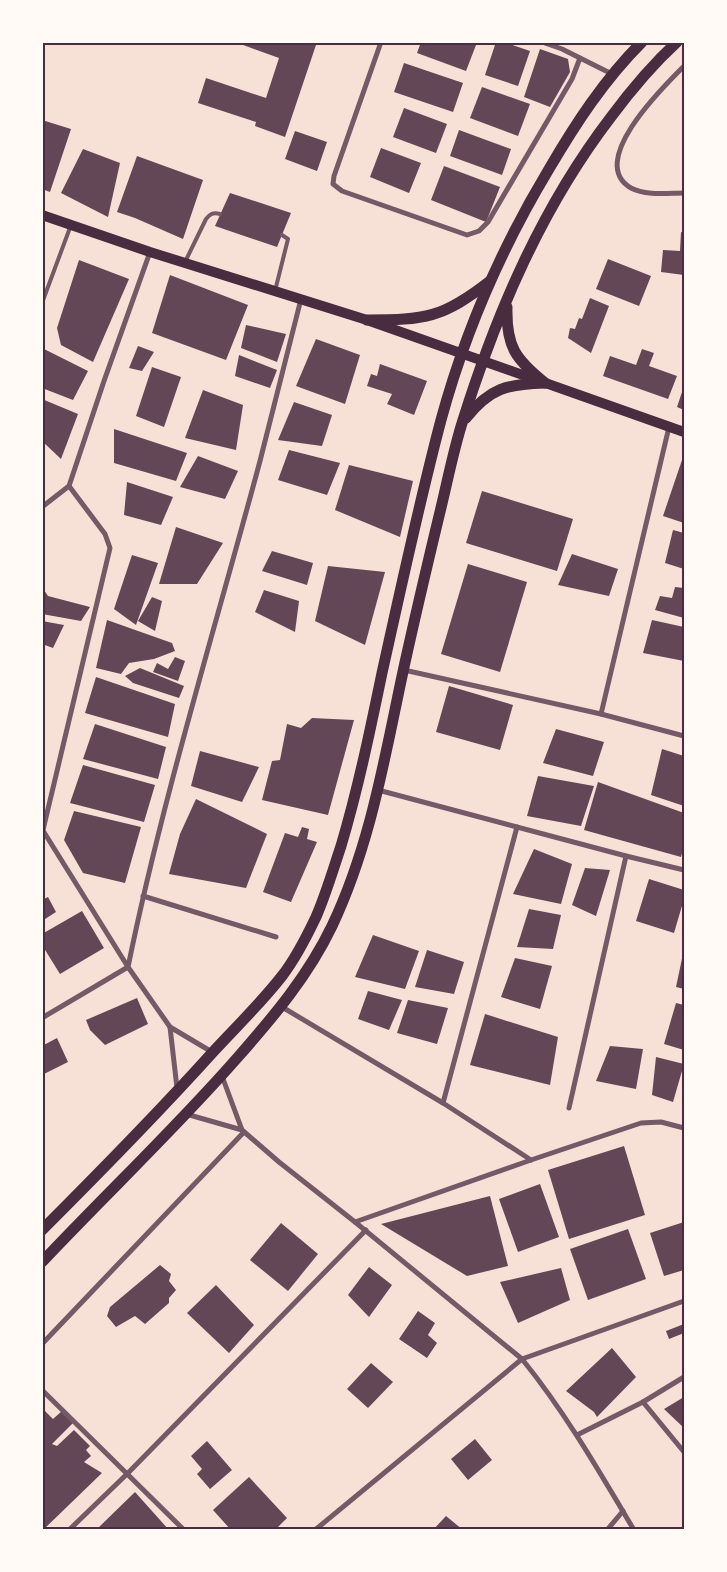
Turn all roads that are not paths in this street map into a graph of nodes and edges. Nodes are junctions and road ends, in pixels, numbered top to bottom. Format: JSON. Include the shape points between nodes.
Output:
{"nodes":[{"id":1,"x":381,"y":42,"type":"edge"},
{"id":2,"x":542,"y":42,"type":"edge"},
{"id":3,"x":642,"y":42,"type":"edge"},
{"id":4,"x":677,"y":42,"type":"edge"},
{"id":5,"x":580,"y":58,"type":"junction"},
{"id":6,"x":684,"y":66,"type":"edge"},
{"id":7,"x":612,"y":74,"type":"junction"},
{"id":8,"x":684,"y":193,"type":"edge"},
{"id":9,"x":220,"y":214,"type":"dead end"},
{"id":10,"x":42,"y":215,"type":"edge"},
{"id":11,"x":71,"y":225,"type":"junction"},
{"id":12,"x":282,"y":235,"type":"dead end"},
{"id":13,"x":150,"y":252,"type":"junction"},
{"id":14,"x":185,"y":262,"type":"junction"},
{"id":15,"x":491,"y":280,"type":"junction"},
{"id":16,"x":275,"y":291,"type":"junction"},
{"id":17,"x":507,"y":296,"type":"junction"},
{"id":18,"x":301,"y":299,"type":"junction"},
{"id":19,"x":42,"y":303,"type":"edge"},
{"id":20,"x":367,"y":320,"type":"junction"},
{"id":21,"x":462,"y":354,"type":"junction"},
{"id":22,"x":482,"y":361,"type":"junction"},
{"id":23,"x":544,"y":384,"type":"junction"},
{"id":24,"x":461,"y":423,"type":"junction"},
{"id":25,"x":669,"y":427,"type":"junction"},
{"id":26,"x":684,"y":432,"type":"edge"},
{"id":27,"x":69,"y":486,"type":"junction"},
{"id":28,"x":42,"y":507,"type":"edge"},
{"id":29,"x":403,"y":670,"type":"junction"},
{"id":30,"x":601,"y":714,"type":"junction"},
{"id":31,"x":684,"y":736,"type":"edge"},
{"id":32,"x":378,"y":790,"type":"junction"},
{"id":33,"x":517,"y":827,"type":"junction"},
{"id":34,"x":43,"y":829,"type":"edge"},
{"id":35,"x":626,"y":856,"type":"junction"},
{"id":36,"x":684,"y":870,"type":"edge"},
{"id":37,"x":143,"y":896,"type":"junction"},
{"id":38,"x":276,"y":937,"type":"dead end"},
{"id":39,"x":128,"y":967,"type":"junction"},
{"id":40,"x":282,"y":1007,"type":"junction"},
{"id":41,"x":42,"y":1018,"type":"edge"},
{"id":42,"x":170,"y":1027,"type":"junction"},
{"id":43,"x":212,"y":1053,"type":"junction"},
{"id":44,"x":222,"y":1076,"type":"junction"},
{"id":45,"x":178,"y":1092,"type":"junction"},
{"id":46,"x":443,"y":1103,"type":"junction"},
{"id":47,"x":569,"y":1108,"type":"dead end"},
{"id":48,"x":186,"y":1114,"type":"junction"},
{"id":49,"x":684,"y":1128,"type":"edge"},
{"id":50,"x":243,"y":1131,"type":"junction"},
{"id":51,"x":531,"y":1160,"type":"junction"},
{"id":52,"x":355,"y":1222,"type":"junction"},
{"id":53,"x":42,"y":1230,"type":"edge"},
{"id":54,"x":366,"y":1230,"type":"junction"},
{"id":55,"x":42,"y":1262,"type":"edge"},
{"id":56,"x":684,"y":1301,"type":"edge"},
{"id":57,"x":42,"y":1344,"type":"edge"},
{"id":58,"x":522,"y":1359,"type":"junction"},
{"id":59,"x":683,"y":1379,"type":"edge"},
{"id":60,"x":42,"y":1390,"type":"edge"},
{"id":61,"x":643,"y":1402,"type":"junction"},
{"id":62,"x":577,"y":1434,"type":"junction"},
{"id":63,"x":684,"y":1452,"type":"edge"},
{"id":64,"x":128,"y":1474,"type":"junction"},
{"id":65,"x":623,"y":1511,"type":"junction"},
{"id":66,"x":69,"y":1530,"type":"edge"},
{"id":67,"x":184,"y":1530,"type":"edge"},
{"id":68,"x":316,"y":1530,"type":"edge"},
{"id":69,"x":607,"y":1530,"type":"edge"},
{"id":70,"x":634,"y":1530,"type":"edge"}],
"edges":[{"from":1,"to":5,"type":"street","via":[[333,184],[467,235],[479,231],[488,222],[572,79]]},
{"from":2,"to":5,"type":"street"},
{"from":3,"to":7,"type":"main road"},
{"from":4,"to":17,"type":"main road","via":[[644,76],[587,148]]},
{"from":5,"to":7,"type":"street"},
{"from":6,"to":8,"type":"street","via":[[654,98],[627,135],[618,154],[617,168],[631,188],[644,192]]},
{"from":7,"to":15,"type":"main road","via":[[568,135],[513,231]]},
{"from":9,"to":14,"type":"lane","via":[[215,212],[206,219]]},
{"from":10,"to":11,"type":"main road"},
{"from":11,"to":13,"type":"main road"},
{"from":11,"to":19,"type":"lane"},
{"from":12,"to":16,"type":"lane","via":[[288,239]]},
{"from":13,"to":14,"type":"main road"},
{"from":13,"to":27,"type":"street"},
{"from":14,"to":16,"type":"main road"},
{"from":15,"to":20,"type":"main road","via":[[463,301],[433,315],[414,319]]},
{"from":15,"to":21,"type":"main road"},
{"from":16,"to":18,"type":"main road"},
{"from":17,"to":22,"type":"main road"},
{"from":17,"to":23,"type":"main road","via":[[508,338],[526,368]]},
{"from":18,"to":20,"type":"main road"},
{"from":18,"to":37,"type":"street"},
{"from":20,"to":21,"type":"main road"},
{"from":21,"to":22,"type":"main road"},
{"from":21,"to":43,"type":"main road","via":[[439,428],[358,788],[331,877],[310,929],[283,976]]},
{"from":22,"to":23,"type":"main road"},
{"from":22,"to":24,"type":"main road"},
{"from":23,"to":24,"type":"main road","via":[[514,385],[489,395]]},
{"from":23,"to":25,"type":"main road"},
{"from":24,"to":29,"type":"main road"},
{"from":25,"to":26,"type":"main road"},
{"from":25,"to":30,"type":"street"},
{"from":27,"to":28,"type":"street"},
{"from":27,"to":34,"type":"street","via":[[105,534],[110,548]]},
{"from":29,"to":30,"type":"street"},
{"from":29,"to":32,"type":"main road"},
{"from":30,"to":31,"type":"street"},
{"from":32,"to":33,"type":"street"},
{"from":32,"to":40,"type":"main road","via":[[350,884],[334,923],[316,958]]},
{"from":33,"to":35,"type":"street"},
{"from":33,"to":46,"type":"street"},
{"from":34,"to":39,"type":"street"},
{"from":35,"to":36,"type":"street"},
{"from":35,"to":47,"type":"street"},
{"from":37,"to":38,"type":"street"},
{"from":37,"to":39,"type":"street"},
{"from":39,"to":41,"type":"street"},
{"from":39,"to":42,"type":"street"},
{"from":40,"to":44,"type":"main road"},
{"from":40,"to":46,"type":"street"},
{"from":42,"to":43,"type":"street"},
{"from":42,"to":45,"type":"street"},
{"from":43,"to":45,"type":"main road"},
{"from":44,"to":48,"type":"main road"},
{"from":44,"to":50,"type":"street"},
{"from":45,"to":53,"type":"main road"},
{"from":46,"to":51,"type":"street"},
{"from":48,"to":50,"type":"street"},
{"from":48,"to":55,"type":"main road"},
{"from":49,"to":51,"type":"street","via":[[661,1122],[642,1123]]},
{"from":50,"to":52,"type":"street"},
{"from":50,"to":57,"type":"street"},
{"from":51,"to":52,"type":"street"},
{"from":52,"to":54,"type":"street"},
{"from":54,"to":58,"type":"street"},
{"from":54,"to":64,"type":"street"},
{"from":56,"to":58,"type":"street"},
{"from":58,"to":62,"type":"street"},
{"from":58,"to":68,"type":"street"},
{"from":59,"to":61,"type":"street"},
{"from":60,"to":64,"type":"street"},
{"from":61,"to":62,"type":"street"},
{"from":61,"to":63,"type":"street"},
{"from":62,"to":65,"type":"street"},
{"from":64,"to":66,"type":"street"},
{"from":64,"to":67,"type":"street"},
{"from":65,"to":69,"type":"street"},
{"from":65,"to":70,"type":"street"}]}
